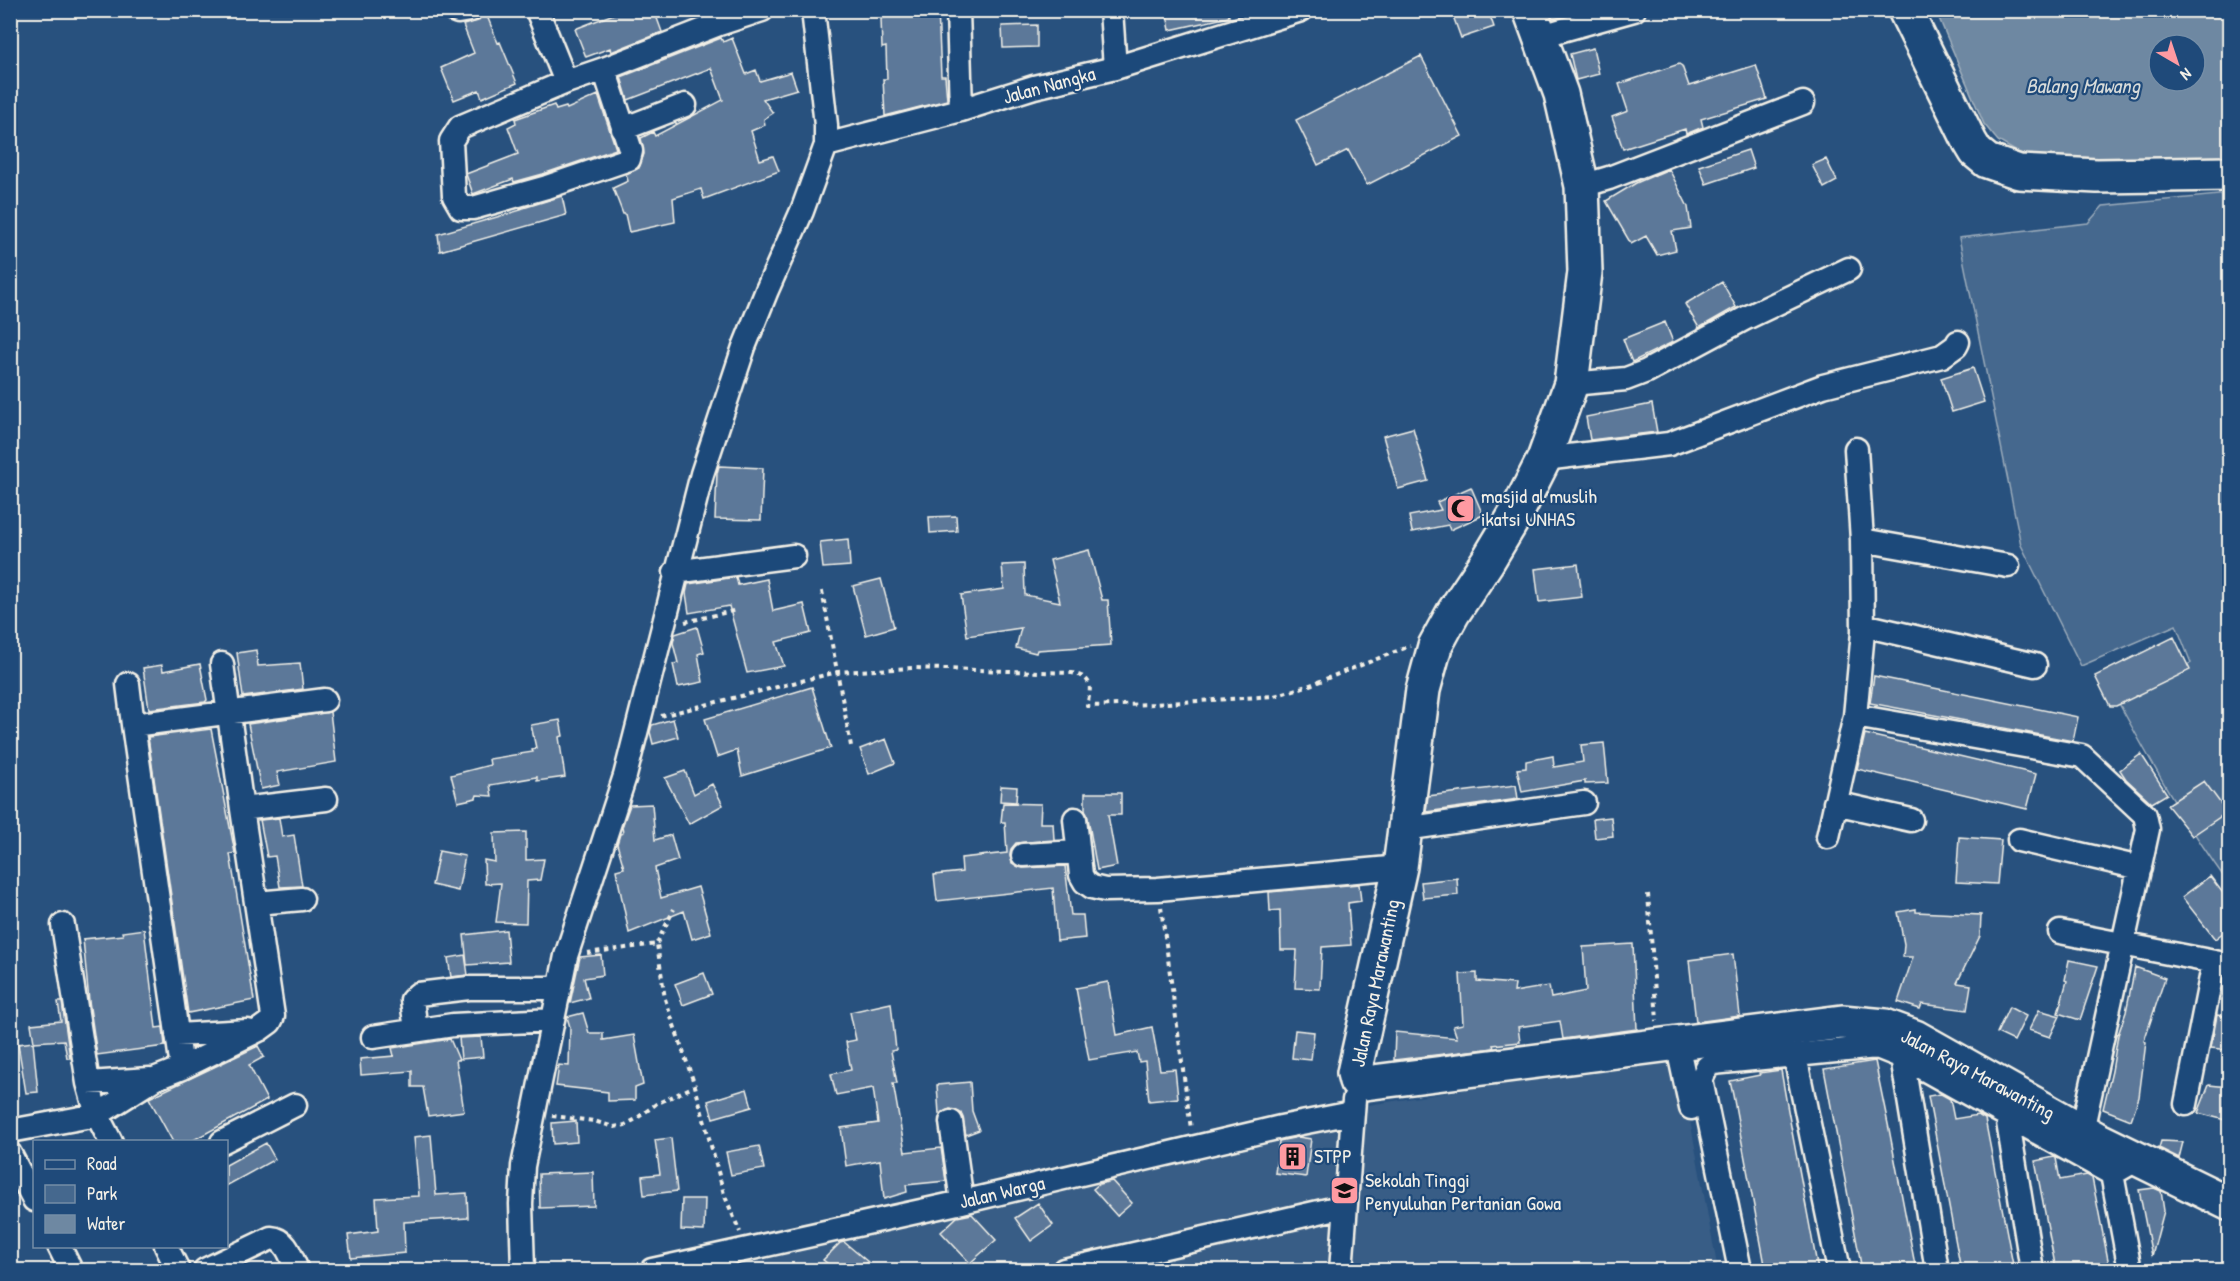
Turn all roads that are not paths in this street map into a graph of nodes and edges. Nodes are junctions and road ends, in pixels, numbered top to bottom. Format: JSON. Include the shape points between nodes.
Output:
{"nodes":[{"id":1,"x":453,"y":10,"type":"edge"},
{"id":2,"x":470,"y":10,"type":"edge"},
{"id":3,"x":537,"y":10,"type":"edge"},
{"id":4,"x":762,"y":10,"type":"edge"},
{"id":5,"x":813,"y":10,"type":"edge"},
{"id":6,"x":958,"y":10,"type":"edge"},
{"id":7,"x":1111,"y":10,"type":"edge"},
{"id":8,"x":1301,"y":10,"type":"edge"},
{"id":9,"x":1634,"y":10,"type":"edge"},
{"id":10,"x":1905,"y":10,"type":"edge"},
{"id":11,"x":715,"y":17,"type":"edge"},
{"id":12,"x":1235,"y":21,"type":"edge"},
{"id":13,"x":1536,"y":23,"type":"edge"},
{"id":14,"x":1115,"y":68,"type":"junction"},
{"id":15,"x":604,"y":69,"type":"junction"},
{"id":16,"x":566,"y":82,"type":"junction"},
{"id":17,"x":1803,"y":103,"type":"dead end"},
{"id":18,"x":685,"y":105,"type":"dead end"},
{"id":19,"x":962,"y":110,"type":"junction"},
{"id":20,"x":623,"y":129,"type":"junction"},
{"id":21,"x":826,"y":145,"type":"junction"},
{"id":22,"x":2229,"y":174,"type":"edge"},
{"id":23,"x":1582,"y":186,"type":"junction"},
{"id":24,"x":1849,"y":269,"type":"dead end"},
{"id":25,"x":1958,"y":342,"type":"dead end"},
{"id":26,"x":1571,"y":384,"type":"junction"},
{"id":27,"x":1856,"y":449,"type":"dead end"},
{"id":28,"x":1544,"y":459,"type":"junction"},
{"id":29,"x":1862,"y":540,"type":"junction"},
{"id":30,"x":794,"y":556,"type":"dead end"},
{"id":31,"x":2008,"y":566,"type":"dead end"},
{"id":32,"x":675,"y":572,"type":"junction"},
{"id":33,"x":1863,"y":625,"type":"junction"},
{"id":34,"x":222,"y":664,"type":"dead end"},
{"id":35,"x":2036,"y":665,"type":"dead end"},
{"id":36,"x":128,"y":684,"type":"dead end"},
{"id":37,"x":325,"y":700,"type":"dead end"},
{"id":38,"x":230,"y":713,"type":"junction"},
{"id":39,"x":1855,"y":716,"type":"junction"},
{"id":40,"x":134,"y":725,"type":"junction"},
{"id":41,"x":326,"y":799,"type":"dead end"},
{"id":42,"x":1584,"y":803,"type":"dead end"},
{"id":43,"x":1835,"y":803,"type":"junction"},
{"id":44,"x":242,"y":809,"type":"junction"},
{"id":45,"x":1075,"y":819,"type":"dead end"},
{"id":46,"x":1911,"y":820,"type":"dead end"},
{"id":47,"x":1405,"y":829,"type":"junction"},
{"id":48,"x":1828,"y":837,"type":"dead end"},
{"id":49,"x":2019,"y":840,"type":"dead end"},
{"id":50,"x":1078,"y":852,"type":"junction"},
{"id":51,"x":1023,"y":855,"type":"dead end"},
{"id":52,"x":1400,"y":867,"type":"junction"},
{"id":53,"x":2140,"y":868,"type":"junction"},
{"id":54,"x":302,"y":899,"type":"dead end"},
{"id":55,"x":256,"y":903,"type":"junction"},
{"id":56,"x":63,"y":925,"type":"dead end"},
{"id":57,"x":2060,"y":932,"type":"dead end"},
{"id":58,"x":2123,"y":944,"type":"junction"},
{"id":59,"x":2222,"y":964,"type":"edge"},
{"id":60,"x":558,"y":988,"type":"junction"},
{"id":61,"x":553,"y":1020,"type":"junction"},
{"id":62,"x":259,"y":1030,"type":"junction"},
{"id":63,"x":416,"y":1030,"type":"junction"},
{"id":64,"x":177,"y":1035,"type":"junction"},
{"id":65,"x":373,"y":1036,"type":"dead end"},
{"id":66,"x":1668,"y":1044,"type":"junction"},
{"id":67,"x":1795,"y":1056,"type":"junction"},
{"id":68,"x":1902,"y":1057,"type":"junction"},
{"id":69,"x":182,"y":1068,"type":"junction"},
{"id":70,"x":154,"y":1079,"type":"junction"},
{"id":71,"x":1356,"y":1081,"type":"junction"},
{"id":72,"x":88,"y":1083,"type":"junction"},
{"id":73,"x":2186,"y":1104,"type":"dead end"},
{"id":74,"x":295,"y":1105,"type":"dead end"},
{"id":75,"x":1352,"y":1113,"type":"junction"},
{"id":76,"x":97,"y":1115,"type":"junction"},
{"id":77,"x":2007,"y":1116,"type":"junction"},
{"id":78,"x":951,"y":1122,"type":"dead end"},
{"id":79,"x":10,"y":1131,"type":"edge"},
{"id":80,"x":2082,"y":1131,"type":"junction"},
{"id":81,"x":110,"y":1140,"type":"edge"},
{"id":82,"x":226,"y":1140,"type":"edge"},
{"id":83,"x":10,"y":1154,"type":"edge"},
{"id":84,"x":2125,"y":1167,"type":"junction"},
{"id":85,"x":33,"y":1198,"type":"edge"},
{"id":86,"x":962,"y":1202,"type":"junction"},
{"id":87,"x":2229,"y":1204,"type":"edge"},
{"id":88,"x":1345,"y":1206,"type":"junction"},
{"id":89,"x":60,"y":1248,"type":"edge"},
{"id":90,"x":167,"y":1248,"type":"edge"},
{"id":91,"x":724,"y":1263,"type":"edge"},
{"id":92,"x":71,"y":1270,"type":"edge"},
{"id":93,"x":178,"y":1270,"type":"edge"},
{"id":94,"x":205,"y":1270,"type":"edge"},
{"id":95,"x":297,"y":1270,"type":"edge"},
{"id":96,"x":523,"y":1270,"type":"edge"},
{"id":97,"x":652,"y":1270,"type":"edge"},
{"id":98,"x":1064,"y":1270,"type":"edge"},
{"id":99,"x":1341,"y":1270,"type":"edge"},
{"id":100,"x":1725,"y":1270,"type":"edge"},
{"id":101,"x":1740,"y":1270,"type":"edge"},
{"id":102,"x":1839,"y":1270,"type":"edge"},
{"id":103,"x":1937,"y":1270,"type":"edge"},
{"id":104,"x":2032,"y":1270,"type":"edge"},
{"id":105,"x":2130,"y":1270,"type":"edge"}],
"edges":[{"from":1,"to":2,"type":"street"},
{"from":3,"to":16,"type":"street"},
{"from":4,"to":11,"type":"street"},
{"from":5,"to":21,"type":"street"},
{"from":6,"to":19,"type":"street"},
{"from":7,"to":14,"type":"street","name":"Jalan Nangka"},
{"from":8,"to":12,"type":"street"},
{"from":9,"to":13,"type":"street"},
{"from":10,"to":22,"type":"street","via":[[1970,142],[1987,161],[2019,172],[2097,176]]},
{"from":11,"to":15,"type":"street"},
{"from":12,"to":14,"type":"street"},
{"from":13,"to":23,"type":"street","name":"Jalan Raya Marawanting","via":[[1562,94]]},
{"from":14,"to":19,"type":"street","name":"Jalan Nangka","via":[[1034,87]]},
{"from":15,"to":16,"type":"street"},
{"from":15,"to":20,"type":"street"},
{"from":16,"to":20,"type":"street","via":[[466,124],[455,133],[451,141],[454,196],[460,207],[473,208],[626,161],[631,154]]},
{"from":17,"to":23,"type":"street"},
{"from":18,"to":20,"type":"street"},
{"from":19,"to":21,"type":"street","name":"Jalan Nangka"},
{"from":21,"to":32,"type":"street","via":[[744,347]]},
{"from":23,"to":26,"type":"street","name":"Jalan Raya Marawanting","via":[[1585,272]]},
{"from":24,"to":26,"type":"street","via":[[1647,371],[1626,379]]},
{"from":25,"to":28,"type":"street","via":[[1942,356],[1823,386],[1669,444]]},
{"from":26,"to":28,"type":"street","name":"Jalan Raya Marawanting"},
{"from":27,"to":29,"type":"street"},
{"from":28,"to":47,"type":"street","name":"Jalan Raya Marawanting","via":[[1518,512],[1435,646],[1423,690]]},
{"from":29,"to":31,"type":"street"},
{"from":29,"to":33,"type":"street"},
{"from":30,"to":32,"type":"street"},
{"from":32,"to":60,"type":"street","via":[[625,776]]},
{"from":33,"to":35,"type":"street"},
{"from":33,"to":39,"type":"street"},
{"from":34,"to":38,"type":"street"},
{"from":36,"to":40,"type":"street"},
{"from":37,"to":38,"type":"street"},
{"from":38,"to":40,"type":"street"},
{"from":38,"to":44,"type":"street"},
{"from":39,"to":43,"type":"street"},
{"from":39,"to":53,"type":"street","via":[[2082,756],[2145,815],[2148,829]]},
{"from":40,"to":64,"type":"street"},
{"from":41,"to":44,"type":"street"},
{"from":42,"to":47,"type":"street"},
{"from":43,"to":46,"type":"street"},
{"from":43,"to":48,"type":"street"},
{"from":44,"to":55,"type":"street"},
{"from":45,"to":50,"type":"street"},
{"from":47,"to":52,"type":"street","name":"Jalan Raya Marawanting"},
{"from":49,"to":53,"type":"street"},
{"from":50,"to":51,"type":"street"},
{"from":50,"to":52,"type":"street","via":[[1085,882],[1105,890],[1158,889]]},
{"from":52,"to":71,"type":"street","name":"Jalan Raya Marawanting","via":[[1354,1073]]},
{"from":53,"to":58,"type":"street"},
{"from":54,"to":55,"type":"street"},
{"from":55,"to":62,"type":"street","via":[[273,1008],[270,1022]]},
{"from":56,"to":72,"type":"street"},
{"from":57,"to":58,"type":"street"},
{"from":58,"to":59,"type":"street"},
{"from":58,"to":80,"type":"street"},
{"from":59,"to":73,"type":"street"},
{"from":60,"to":61,"type":"street"},
{"from":60,"to":63,"type":"street","via":[[470,988],[418,994],[412,1000]]},
{"from":61,"to":63,"type":"street"},
{"from":61,"to":96,"type":"street","via":[[523,1166]]},
{"from":62,"to":64,"type":"street"},
{"from":62,"to":69,"type":"street"},
{"from":63,"to":65,"type":"street"},
{"from":64,"to":69,"type":"street"},
{"from":66,"to":71,"type":"street","name":"Jalan Raya Marawanting","via":[[1365,1083]]},
{"from":66,"to":80,"type":"street","name":"Jalan Raya Marawanting","via":[[1842,1022],[1885,1026],[1915,1037]]},
{"from":66,"to":100,"type":"street"},
{"from":67,"to":68,"type":"street","via":[[1877,1047]]},
{"from":67,"to":101,"type":"street","via":[[1713,1063],[1701,1080]]},
{"from":67,"to":102,"type":"street"},
{"from":68,"to":77,"type":"street"},
{"from":68,"to":103,"type":"street"},
{"from":69,"to":70,"type":"street"},
{"from":70,"to":72,"type":"street"},
{"from":70,"to":76,"type":"street"},
{"from":71,"to":75,"type":"street"},
{"from":72,"to":76,"type":"street"},
{"from":74,"to":82,"type":"street"},
{"from":75,"to":86,"type":"street","name":"Jalan Warga"},
{"from":75,"to":88,"type":"street"},
{"from":76,"to":79,"type":"street"},
{"from":76,"to":81,"type":"street"},
{"from":77,"to":84,"type":"street"},
{"from":77,"to":104,"type":"street"},
{"from":78,"to":86,"type":"street"},
{"from":80,"to":84,"type":"street","name":"Jalan Raya Marawanting"},
{"from":83,"to":85,"type":"street"},
{"from":84,"to":87,"type":"street","name":"Jalan Raya Marawanting"},
{"from":84,"to":105,"type":"street"},
{"from":86,"to":91,"type":"street","name":"Jalan Warga","via":[[748,1250]]},
{"from":88,"to":98,"type":"street"},
{"from":88,"to":99,"type":"street"},
{"from":89,"to":92,"type":"street"},
{"from":90,"to":93,"type":"street"},
{"from":91,"to":97,"type":"street","name":"Jalan Warga"},
{"from":94,"to":95,"type":"street","via":[[270,1238],[283,1244]]}]}
